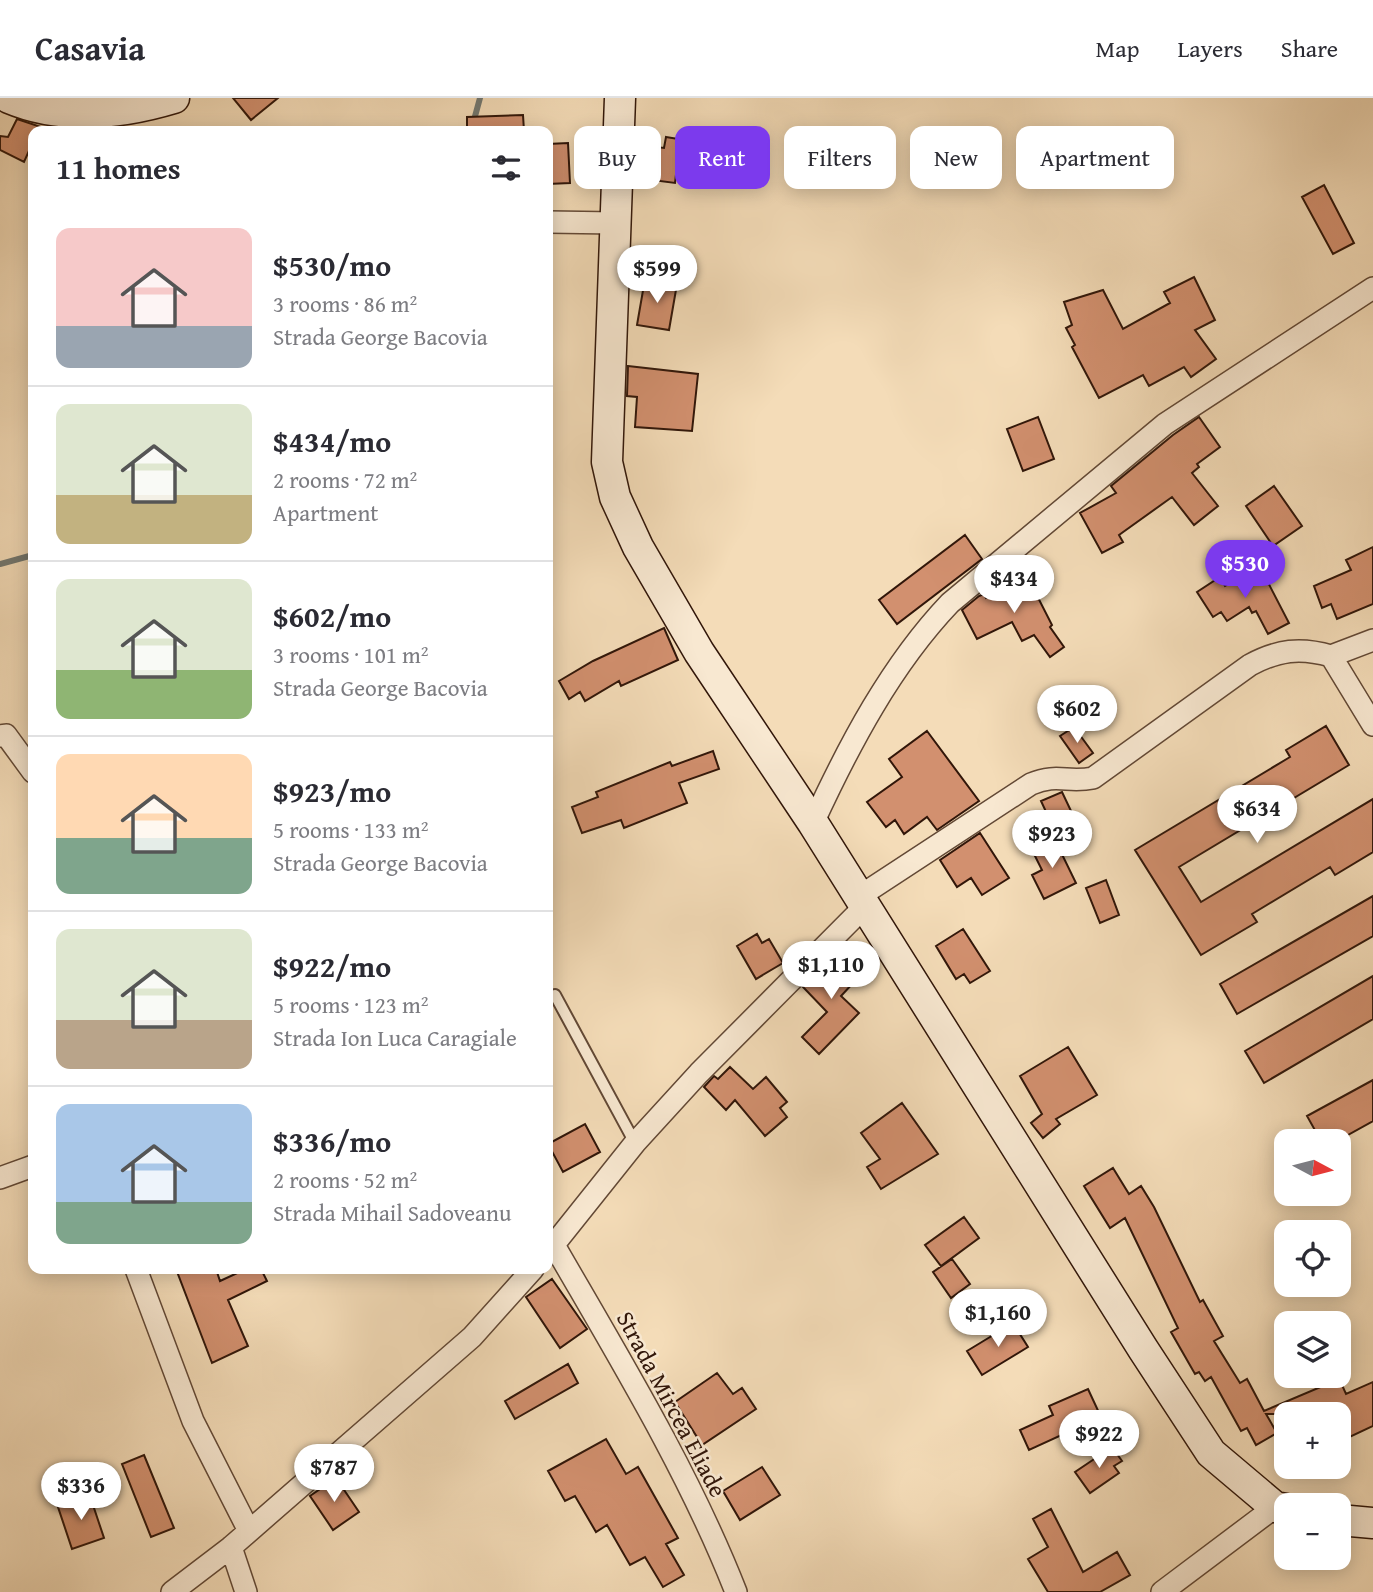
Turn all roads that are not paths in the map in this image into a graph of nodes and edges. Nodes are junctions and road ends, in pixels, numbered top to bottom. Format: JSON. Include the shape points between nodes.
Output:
{"nodes":[{"id":1,"x":9,"y":98,"type":"edge"},
{"id":2,"x":174,"y":98,"type":"edge"},
{"id":3,"x":620,"y":98,"type":"edge"},
{"id":4,"x":553,"y":222,"type":"edge"},
{"id":5,"x":616,"y":223,"type":"junction"},
{"id":6,"x":1373,"y":288,"type":"edge"},
{"id":7,"x":1373,"y":640,"type":"edge"},
{"id":8,"x":1331,"y":656,"type":"junction"},
{"id":9,"x":1373,"y":725,"type":"edge"},
{"id":10,"x":0,"y":736,"type":"edge"},
{"id":11,"x":28,"y":765,"type":"edge"},
{"id":12,"x":813,"y":822,"type":"junction"},
{"id":13,"x":863,"y":900,"type":"junction"},
{"id":14,"x":555,"y":995,"type":"dead end"},
{"id":15,"x":635,"y":1143,"type":"junction"},
{"id":16,"x":28,"y":1168,"type":"edge"},
{"id":17,"x":0,"y":1178,"type":"edge"},
{"id":18,"x":553,"y":1246,"type":"edge"},
{"id":19,"x":553,"y":1251,"type":"edge"},
{"id":20,"x":138,"y":1274,"type":"edge"},
{"id":21,"x":529,"y":1274,"type":"edge"},
{"id":22,"x":1274,"y":1503,"type":"edge"},
{"id":23,"x":1274,"y":1512,"type":"edge"},
{"id":24,"x":1351,"y":1521,"type":"edge"},
{"id":25,"x":1373,"y":1523,"type":"edge"},
{"id":26,"x":249,"y":1531,"type":"junction"},
{"id":27,"x":231,"y":1547,"type":"junction"},
{"id":28,"x":172,"y":1592,"type":"edge"},
{"id":29,"x":246,"y":1592,"type":"edge"},
{"id":30,"x":736,"y":1592,"type":"edge"},
{"id":31,"x":1162,"y":1592,"type":"edge"}],
"edges":[{"from":1,"to":2,"type":"main road","via":[[60,111],[108,112]]},
{"from":3,"to":5,"type":"main road"},
{"from":4,"to":5,"type":"street"},
{"from":5,"to":12,"type":"main road","via":[[607,462],[615,497],[638,547],[699,652]]},
{"from":6,"to":12,"type":"street","via":[[1165,424],[950,603],[925,629],[895,673]]},
{"from":7,"to":8,"type":"street"},
{"from":8,"to":9,"type":"street"},
{"from":8,"to":13,"type":"street","via":[[1283,650],[1250,664],[1093,778],[1076,781],[1057,776],[1031,784]]},
{"from":10,"to":11,"type":"street","via":[[6,735]]},
{"from":12,"to":13,"type":"main road"},
{"from":13,"to":15,"type":"street"},
{"from":13,"to":22,"type":"main road","via":[[1212,1452]]},
{"from":14,"to":15,"type":"lane"},
{"from":15,"to":18,"type":"street"},
{"from":16,"to":17,"type":"street"},
{"from":19,"to":30,"type":"street","name":"Strada Mircea Eliade","via":[[611,1343],[717,1544]]},
{"from":20,"to":26,"type":"street","via":[[193,1421]]},
{"from":21,"to":26,"type":"street","via":[[472,1338]]},
{"from":23,"to":31,"type":"street"},
{"from":24,"to":25,"type":"main road"},
{"from":26,"to":27,"type":"street"},
{"from":27,"to":28,"type":"street"},
{"from":27,"to":29,"type":"street"}]}
